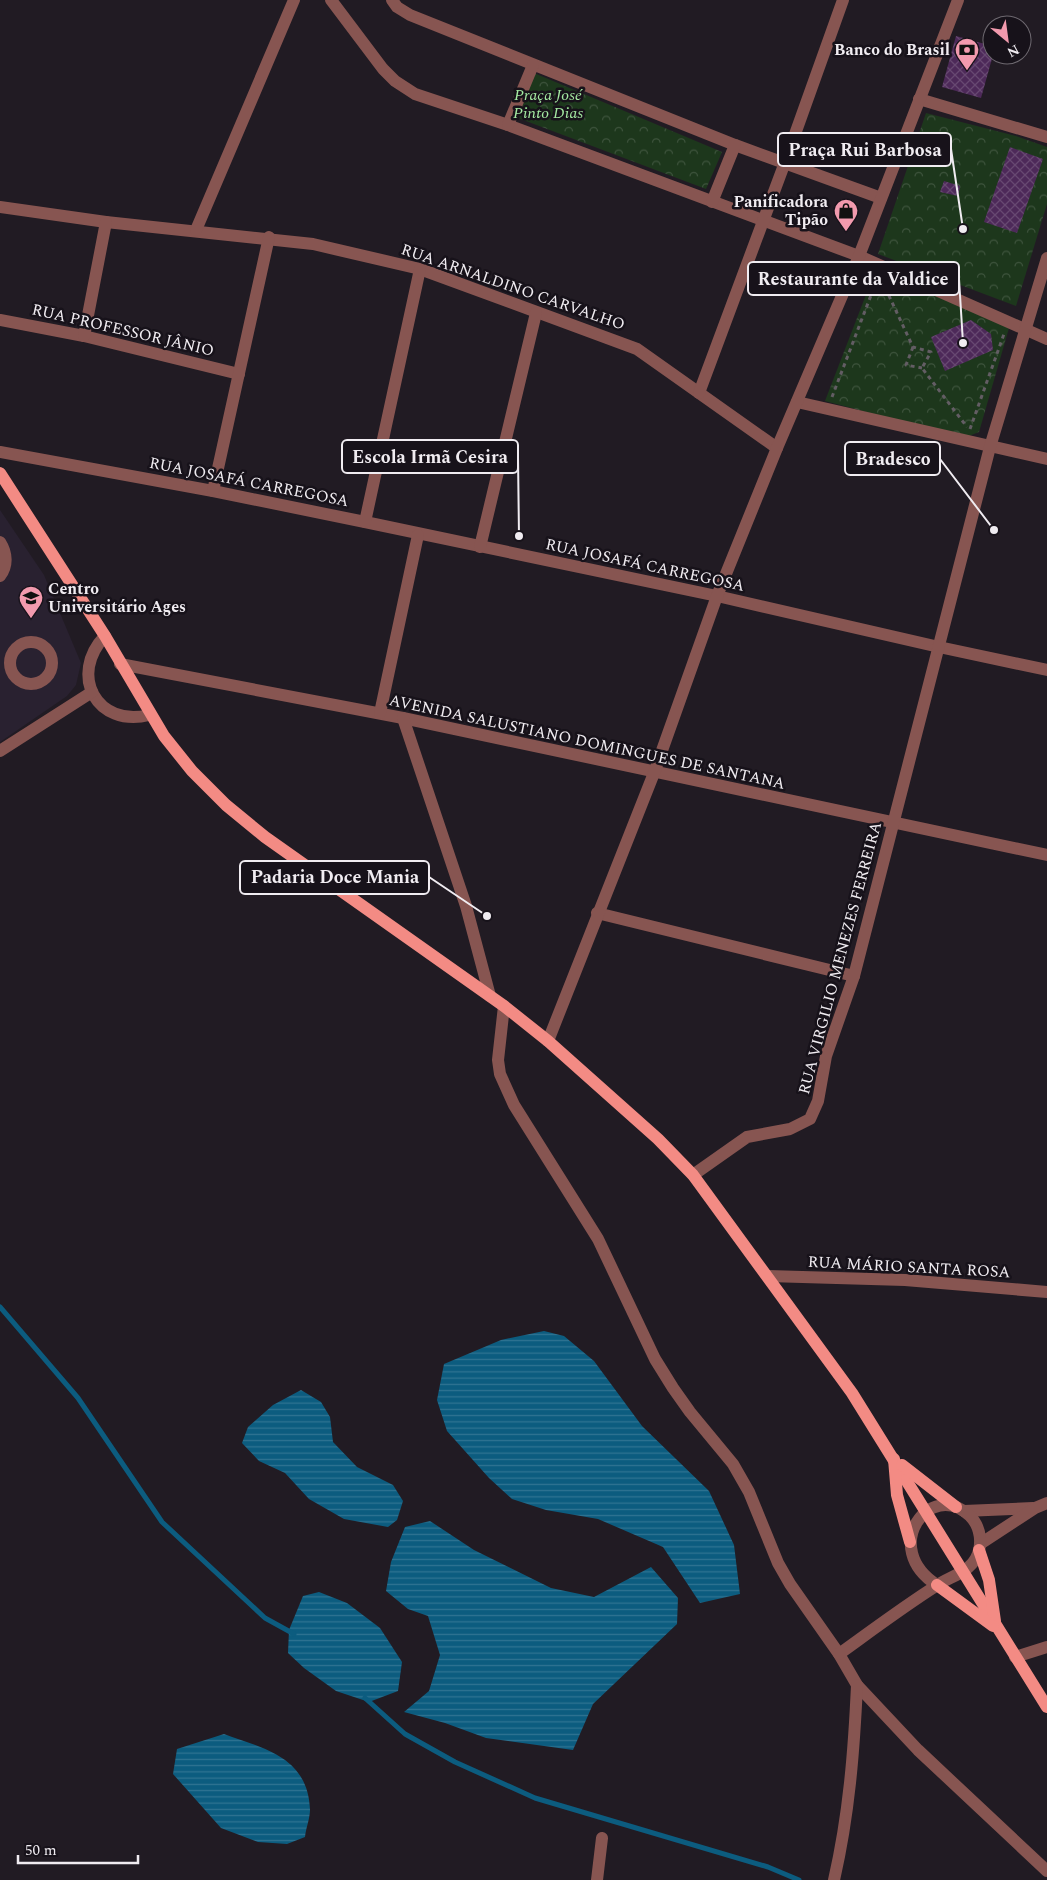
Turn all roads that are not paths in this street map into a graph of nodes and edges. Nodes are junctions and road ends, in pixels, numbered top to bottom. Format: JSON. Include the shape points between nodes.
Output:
{"nodes":[{"id":1,"x":294,"y":0,"type":"edge"},
{"id":2,"x":331,"y":0,"type":"edge"},
{"id":3,"x":392,"y":0,"type":"edge"},
{"id":4,"x":843,"y":0,"type":"edge"},
{"id":5,"x":958,"y":0,"type":"edge"},
{"id":6,"x":533,"y":65,"type":"junction"},
{"id":7,"x":919,"y":99,"type":"junction"},
{"id":8,"x":508,"y":125,"type":"junction"},
{"id":9,"x":1047,"y":137,"type":"edge"},
{"id":10,"x":734,"y":145,"type":"junction"},
{"id":11,"x":784,"y":165,"type":"junction"},
{"id":12,"x":881,"y":198,"type":"junction"},
{"id":13,"x":712,"y":202,"type":"junction"},
{"id":14,"x":0,"y":207,"type":"edge"},
{"id":15,"x":762,"y":221,"type":"junction"},
{"id":16,"x":106,"y":222,"type":"junction"},
{"id":17,"x":196,"y":230,"type":"junction"},
{"id":18,"x":269,"y":238,"type":"junction"},
{"id":19,"x":860,"y":256,"type":"junction"},
{"id":20,"x":1047,"y":258,"type":"edge"},
{"id":21,"x":420,"y":269,"type":"junction"},
{"id":22,"x":536,"y":313,"type":"junction"},
{"id":23,"x":0,"y":320,"type":"edge"},
{"id":24,"x":1026,"y":328,"type":"junction"},
{"id":25,"x":84,"y":336,"type":"junction"},
{"id":26,"x":1047,"y":339,"type":"edge"},
{"id":27,"x":240,"y":374,"type":"junction"},
{"id":28,"x":699,"y":392,"type":"junction"},
{"id":29,"x":797,"y":402,"type":"junction"},
{"id":30,"x":990,"y":447,"type":"junction"},
{"id":31,"x":776,"y":448,"type":"junction"},
{"id":32,"x":0,"y":452,"type":"edge"},
{"id":33,"x":1047,"y":459,"type":"edge"},
{"id":34,"x":0,"y":473,"type":"edge"},
{"id":35,"x":213,"y":491,"type":"junction"},
{"id":36,"x":365,"y":522,"type":"junction"},
{"id":37,"x":418,"y":535,"type":"junction"},
{"id":38,"x":0,"y":542,"type":"edge"},
{"id":39,"x":480,"y":547,"type":"junction"},
{"id":40,"x":0,"y":576,"type":"edge"},
{"id":41,"x":717,"y":596,"type":"junction"},
{"id":42,"x":105,"y":636,"type":"junction"},
{"id":43,"x":939,"y":647,"type":"junction"},
{"id":44,"x":120,"y":664,"type":"junction"},
{"id":45,"x":1047,"y":670,"type":"edge"},
{"id":46,"x":92,"y":692,"type":"junction"},
{"id":47,"x":380,"y":713,"type":"junction"},
{"id":48,"x":149,"y":715,"type":"junction"},
{"id":49,"x":403,"y":718,"type":"junction"},
{"id":50,"x":0,"y":751,"type":"edge"},
{"id":51,"x":654,"y":773,"type":"junction"},
{"id":52,"x":893,"y":824,"type":"junction"},
{"id":53,"x":1047,"y":855,"type":"edge"},
{"id":54,"x":597,"y":913,"type":"junction"},
{"id":55,"x":854,"y":976,"type":"junction"},
{"id":56,"x":490,"y":996,"type":"junction"},
{"id":57,"x":504,"y":1006,"type":"junction"},
{"id":58,"x":548,"y":1042,"type":"junction"},
{"id":59,"x":693,"y":1174,"type":"junction"},
{"id":60,"x":768,"y":1276,"type":"junction"},
{"id":61,"x":1047,"y":1292,"type":"edge"},
{"id":62,"x":894,"y":1459,"type":"junction"},
{"id":63,"x":1041,"y":1506,"type":"edge"},
{"id":64,"x":960,"y":1509,"type":"junction"},
{"id":65,"x":927,"y":1511,"type":"junction"},
{"id":66,"x":910,"y":1542,"type":"junction"},
{"id":67,"x":980,"y":1547,"type":"junction"},
{"id":68,"x":963,"y":1571,"type":"junction"},
{"id":69,"x":937,"y":1585,"type":"junction"},
{"id":70,"x":996,"y":1628,"type":"junction"},
{"id":71,"x":1047,"y":1647,"type":"edge"},
{"id":72,"x":839,"y":1654,"type":"junction"},
{"id":73,"x":1015,"y":1658,"type":"junction"},
{"id":74,"x":857,"y":1685,"type":"junction"},
{"id":75,"x":1047,"y":1707,"type":"edge"},
{"id":76,"x":602,"y":1838,"type":"dead end"},
{"id":77,"x":1047,"y":1871,"type":"edge"},
{"id":78,"x":597,"y":1880,"type":"edge"},
{"id":79,"x":834,"y":1880,"type":"edge"},
{"id":80,"x":1041,"y":1880,"type":"edge"}],
"edges":[{"from":1,"to":17,"type":"street"},
{"from":2,"to":8,"type":"street","via":[[383,69],[404,89]]},
{"from":3,"to":6,"type":"street","via":[[410,15]]},
{"from":4,"to":11,"type":"street"},
{"from":5,"to":7,"type":"street"},
{"from":6,"to":8,"type":"street"},
{"from":6,"to":10,"type":"street"},
{"from":7,"to":9,"type":"street"},
{"from":7,"to":12,"type":"street"},
{"from":8,"to":13,"type":"street"},
{"from":10,"to":11,"type":"street"},
{"from":10,"to":13,"type":"street"},
{"from":11,"to":12,"type":"street"},
{"from":11,"to":15,"type":"street"},
{"from":12,"to":19,"type":"street"},
{"from":13,"to":15,"type":"street"},
{"from":14,"to":16,"type":"street","name":"RUA ARNALDINO CARVALHO"},
{"from":15,"to":19,"type":"street"},
{"from":15,"to":28,"type":"street"},
{"from":16,"to":17,"type":"street","name":"RUA ARNALDINO CARVALHO"},
{"from":16,"to":25,"type":"street"},
{"from":17,"to":18,"type":"street","name":"RUA ARNALDINO CARVALHO"},
{"from":18,"to":21,"type":"street","name":"RUA ARNALDINO CARVALHO","via":[[346,250]]},
{"from":18,"to":27,"type":"street"},
{"from":19,"to":24,"type":"street"},
{"from":19,"to":29,"type":"street"},
{"from":20,"to":24,"type":"street","name":"RUA VIRGILIO MENEZES FERREIRA"},
{"from":21,"to":22,"type":"street","name":"RUA ARNALDINO CARVALHO"},
{"from":21,"to":36,"type":"street"},
{"from":22,"to":28,"type":"street","name":"RUA ARNALDINO CARVALHO","via":[[628,345]]},
{"from":22,"to":39,"type":"street"},
{"from":23,"to":25,"type":"street","name":"RUA PROFESSOR JÂNIO"},
{"from":24,"to":26,"type":"street"},
{"from":24,"to":30,"type":"street","name":"RUA VIRGILIO MENEZES FERREIRA"},
{"from":25,"to":27,"type":"street","name":"RUA PROFESSOR JÂNIO"},
{"from":27,"to":35,"type":"street"},
{"from":28,"to":31,"type":"street","name":"RUA ARNALDINO CARVALHO"},
{"from":29,"to":30,"type":"street"},
{"from":29,"to":31,"type":"street"},
{"from":30,"to":33,"type":"street"},
{"from":30,"to":43,"type":"street","name":"RUA VIRGILIO MENEZES FERREIRA"},
{"from":31,"to":41,"type":"street"},
{"from":32,"to":35,"type":"street","name":"RUA JOSAFÁ CARREGOSA"},
{"from":34,"to":42,"type":"main road"},
{"from":35,"to":36,"type":"street","name":"RUA JOSAFÁ CARREGOSA"},
{"from":36,"to":37,"type":"street","name":"RUA JOSAFÁ CARREGOSA"},
{"from":37,"to":39,"type":"street","name":"RUA JOSAFÁ CARREGOSA"},
{"from":37,"to":47,"type":"street"},
{"from":38,"to":40,"type":"street","via":[[6,564]]},
{"from":39,"to":41,"type":"street","name":"RUA JOSAFÁ CARREGOSA"},
{"from":41,"to":43,"type":"street","name":"RUA JOSAFÁ CARREGOSA"},
{"from":41,"to":51,"type":"street"},
{"from":42,"to":44,"type":"main road"},
{"from":42,"to":46,"type":"street","via":[[91,655],[88,666],[87,682]]},
{"from":43,"to":45,"type":"street","name":"RUA JOSAFÁ CARREGOSA"},
{"from":43,"to":52,"type":"street","name":"RUA VIRGILIO MENEZES FERREIRA"},
{"from":44,"to":47,"type":"street","name":"AVENIDA SALUSTIANO DOMINGUES DE SANTANA"},
{"from":44,"to":48,"type":"main road"},
{"from":46,"to":48,"type":"street","via":[[112,712],[130,718]]},
{"from":46,"to":50,"type":"street"},
{"from":47,"to":49,"type":"street","name":"AVENIDA SALUSTIANO DOMINGUES DE SANTANA"},
{"from":48,"to":56,"type":"main road","via":[[192,771],[226,806]]},
{"from":49,"to":51,"type":"street","name":"AVENIDA SALUSTIANO DOMINGUES DE SANTANA"},
{"from":49,"to":56,"type":"street","via":[[466,906]]},
{"from":51,"to":52,"type":"street","name":"AVENIDA SALUSTIANO DOMINGUES DE SANTANA"},
{"from":51,"to":54,"type":"street"},
{"from":52,"to":53,"type":"street","name":"AVENIDA SALUSTIANO DOMINGUES DE SANTANA"},
{"from":52,"to":55,"type":"street","name":"RUA VIRGILIO MENEZES FERREIRA"},
{"from":54,"to":55,"type":"street"},
{"from":54,"to":58,"type":"street"},
{"from":55,"to":59,"type":"street","name":"RUA VIRGILIO MENEZES FERREIRA","via":[[826,1056],[818,1101],[810,1119],[790,1130],[747,1137]]},
{"from":56,"to":57,"type":"main road"},
{"from":57,"to":58,"type":"main road"},
{"from":57,"to":72,"type":"street","via":[[498,1060],[500,1074],[514,1105],[598,1239],[664,1373],[690,1412],[733,1464],[749,1492],[778,1563]]},
{"from":58,"to":59,"type":"main road"},
{"from":59,"to":60,"type":"main road"},
{"from":60,"to":61,"type":"street","name":"RUA MÁRIO SANTA ROSA","via":[[905,1280]]},
{"from":60,"to":62,"type":"main road","via":[[852,1392]]},
{"from":62,"to":64,"type":"main road"},
{"from":62,"to":65,"type":"main road"},
{"from":62,"to":66,"type":"main road","via":[[897,1495]]},
{"from":63,"to":64,"type":"street"},
{"from":63,"to":67,"type":"street"},
{"from":64,"to":65,"type":"street","via":[[941,1506]]},
{"from":64,"to":67,"type":"street","via":[[977,1525]]},
{"from":65,"to":66,"type":"street","via":[[912,1527]]},
{"from":65,"to":68,"type":"main road"},
{"from":66,"to":69,"type":"street","via":[[916,1564]]},
{"from":67,"to":68,"type":"street","via":[[970,1566]]},
{"from":67,"to":70,"type":"main road"},
{"from":68,"to":69,"type":"street"},
{"from":68,"to":70,"type":"main road"},
{"from":69,"to":70,"type":"main road"},
{"from":69,"to":72,"type":"street"},
{"from":70,"to":73,"type":"main road"},
{"from":71,"to":73,"type":"street"},
{"from":72,"to":74,"type":"street"},
{"from":73,"to":75,"type":"main road"},
{"from":74,"to":77,"type":"street","via":[[918,1750]]},
{"from":74,"to":79,"type":"street","via":[[849,1800]]},
{"from":76,"to":78,"type":"street"},
{"from":77,"to":80,"type":"street"}]}
